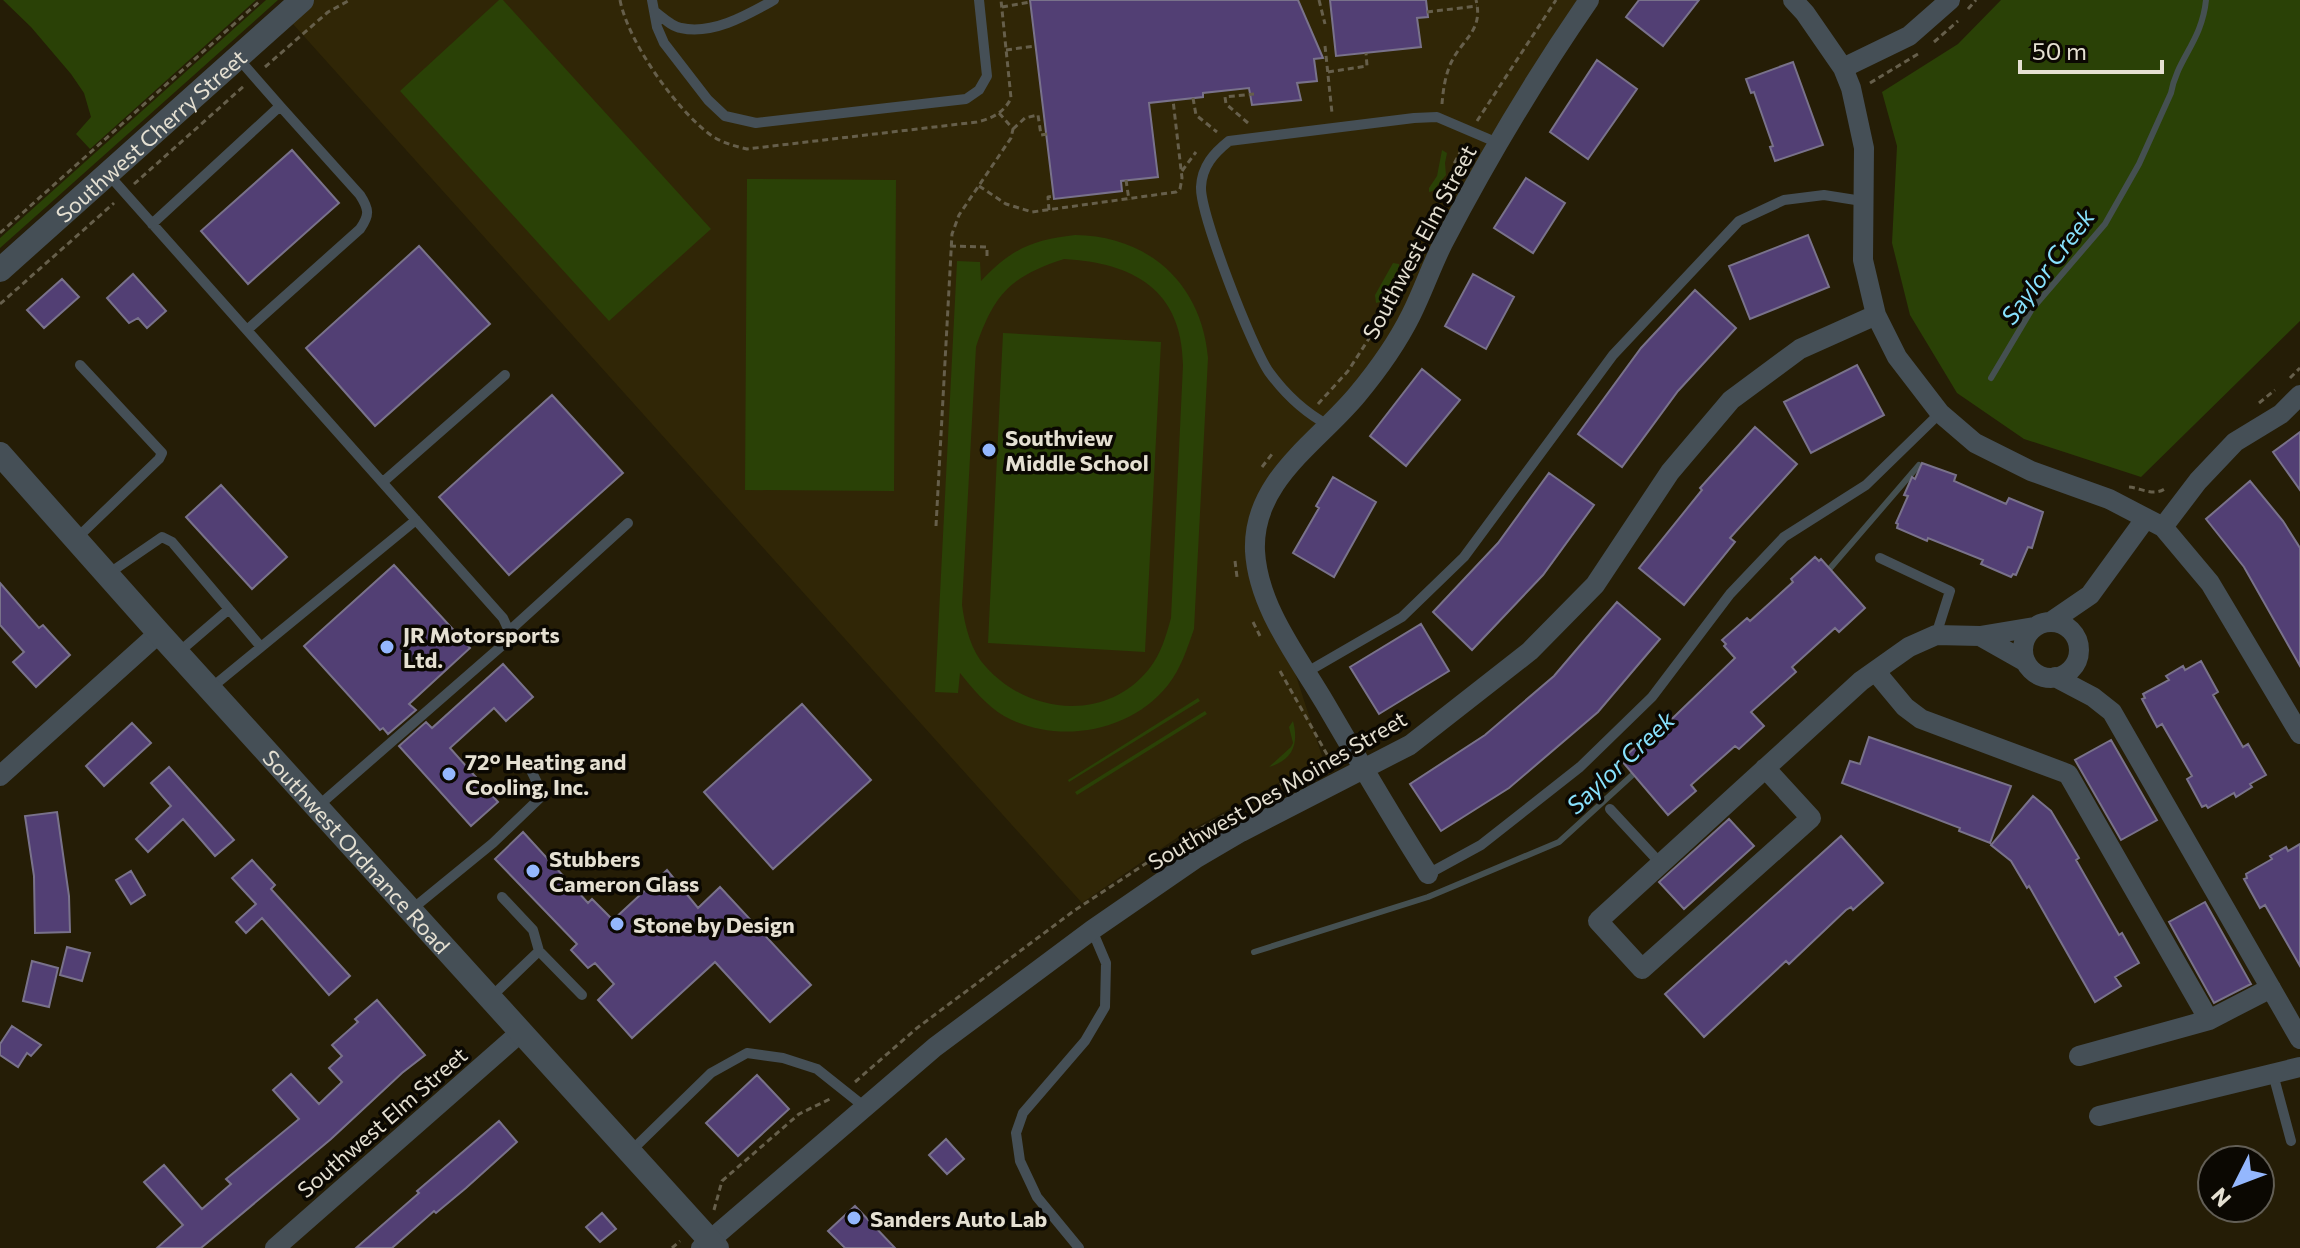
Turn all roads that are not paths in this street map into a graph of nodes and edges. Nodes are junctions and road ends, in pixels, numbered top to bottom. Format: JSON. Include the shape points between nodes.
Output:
{"nodes":[{"id":1,"x":302,"y":0,"type":"edge"},
{"id":2,"x":774,"y":0,"type":"edge"},
{"id":3,"x":979,"y":0,"type":"edge"},
{"id":4,"x":1589,"y":0,"type":"edge"},
{"id":5,"x":1793,"y":0,"type":"edge"},
{"id":6,"x":1950,"y":0,"type":"edge"},
{"id":7,"x":653,"y":6,"type":"edge"},
{"id":8,"x":236,"y":57,"type":"junction"},
{"id":9,"x":1843,"y":68,"type":"junction"},
{"id":10,"x":280,"y":106,"type":"junction"},
{"id":11,"x":1498,"y":143,"type":"junction"},
{"id":12,"x":107,"y":172,"type":"junction"},
{"id":13,"x":1862,"y":201,"type":"junction"},
{"id":14,"x":152,"y":224,"type":"junction"},
{"id":15,"x":0,"y":270,"type":"edge"},
{"id":16,"x":1876,"y":315,"type":"junction"},
{"id":17,"x":247,"y":330,"type":"junction"},
{"id":18,"x":80,"y":365,"type":"dead end"},
{"id":19,"x":505,"y":375,"type":"dead end"},
{"id":20,"x":2300,"y":395,"type":"edge"},
{"id":21,"x":1940,"y":413,"type":"junction"},
{"id":22,"x":1328,"y":425,"type":"junction"},
{"id":23,"x":0,"y":454,"type":"edge"},
{"id":24,"x":383,"y":482,"type":"junction"},
{"id":25,"x":416,"y":520,"type":"junction"},
{"id":26,"x":628,"y":523,"type":"dead end"},
{"id":27,"x":2155,"y":523,"type":"junction"},
{"id":28,"x":76,"y":540,"type":"junction"},
{"id":29,"x":1880,"y":558,"type":"dead end"},
{"id":30,"x":107,"y":575,"type":"junction"},
{"id":31,"x":2090,"y":595,"type":"junction"},
{"id":32,"x":229,"y":609,"type":"junction"},
{"id":33,"x":2043,"y":624,"type":"junction"},
{"id":34,"x":509,"y":631,"type":"junction"},
{"id":35,"x":159,"y":633,"type":"junction"},
{"id":36,"x":1936,"y":635,"type":"junction"},
{"id":37,"x":1980,"y":636,"type":"junction"},
{"id":38,"x":261,"y":647,"type":"junction"},
{"id":39,"x":2079,"y":650,"type":"junction"},
{"id":40,"x":178,"y":653,"type":"junction"},
{"id":41,"x":2026,"y":662,"type":"junction"},
{"id":42,"x":1875,"y":671,"type":"junction"},
{"id":43,"x":1307,"y":672,"type":"junction"},
{"id":44,"x":2055,"y":677,"type":"junction"},
{"id":45,"x":209,"y":689,"type":"junction"},
{"id":46,"x":2093,"y":697,"type":"junction"},
{"id":47,"x":2300,"y":734,"type":"edge"},
{"id":48,"x":528,"y":764,"type":"dead end"},
{"id":49,"x":1765,"y":768,"type":"junction"},
{"id":50,"x":1364,"y":770,"type":"junction"},
{"id":51,"x":0,"y":776,"type":"edge"},
{"id":52,"x":317,"y":807,"type":"junction"},
{"id":53,"x":1610,"y":809,"type":"dead end"},
{"id":54,"x":1661,"y":864,"type":"junction"},
{"id":55,"x":1428,"y":874,"type":"joint"},
{"id":56,"x":502,"y":897,"type":"dead end"},
{"id":57,"x":410,"y":910,"type":"junction"},
{"id":58,"x":1092,"y":930,"type":"junction"},
{"id":59,"x":539,"y":951,"type":"junction"},
{"id":60,"x":2271,"y":988,"type":"junction"},
{"id":61,"x":582,"y":995,"type":"dead end"},
{"id":62,"x":490,"y":998,"type":"junction"},
{"id":63,"x":2209,"y":1020,"type":"junction"},
{"id":64,"x":521,"y":1032,"type":"junction"},
{"id":65,"x":2300,"y":1039,"type":"edge"},
{"id":66,"x":2079,"y":1056,"type":"dead end"},
{"id":67,"x":2300,"y":1067,"type":"edge"},
{"id":68,"x":2273,"y":1074,"type":"junction"},
{"id":69,"x":866,"y":1108,"type":"junction"},
{"id":70,"x":2099,"y":1116,"type":"dead end"},
{"id":71,"x":2291,"y":1141,"type":"dead end"},
{"id":72,"x":630,"y":1152,"type":"junction"},
{"id":73,"x":709,"y":1245,"type":"edge"},
{"id":74,"x":275,"y":1248,"type":"edge"},
{"id":75,"x":1079,"y":1248,"type":"edge"}],
"edges":[{"from":1,"to":8,"type":"street","name":"Southwest Cherry Street"},
{"from":2,"to":7,"type":"lane","via":[[738,19],[700,29],[678,28]]},
{"from":3,"to":7,"type":"lane","via":[[987,76],[966,99],[756,123],[725,116],[708,100],[664,43]]},
{"from":4,"to":11,"type":"street","name":"Southwest Elm Street"},
{"from":5,"to":9,"type":"street"},
{"from":6,"to":9,"type":"street","via":[[1909,36]]},
{"from":8,"to":10,"type":"lane"},
{"from":8,"to":12,"type":"street","name":"Southwest Cherry Street"},
{"from":9,"to":13,"type":"street","via":[[1864,148]]},
{"from":10,"to":14,"type":"lane"},
{"from":10,"to":17,"type":"lane","via":[[360,195],[368,217]]},
{"from":11,"to":22,"type":"street","name":"Southwest Elm Street","via":[[1410,318],[1377,370]]},
{"from":11,"to":22,"type":"lane","via":[[1437,117],[1414,118],[1229,141],[1206,166],[1201,188],[1210,225],[1257,352],[1287,395]]},
{"from":12,"to":14,"type":"lane"},
{"from":12,"to":15,"type":"street","name":"Southwest Cherry Street"},
{"from":13,"to":16,"type":"street","via":[[1863,260]]},
{"from":13,"to":43,"type":"lane","via":[[1824,195],[1784,200],[1739,221],[1613,355],[1464,557],[1402,617]]},
{"from":14,"to":17,"type":"lane"},
{"from":16,"to":21,"type":"street","via":[[1897,357]]},
{"from":16,"to":50,"type":"street","name":"Southwest Des Moines Street","via":[[1800,349],[1731,400],[1670,472],[1595,585],[1530,651],[1410,745]]},
{"from":17,"to":24,"type":"lane"},
{"from":18,"to":28,"type":"lane","via":[[162,453]]},
{"from":19,"to":24,"type":"lane"},
{"from":20,"to":27,"type":"street","via":[[2281,414],[2235,442]]},
{"from":21,"to":27,"type":"street","via":[[1975,443]]},
{"from":21,"to":55,"type":"lane","via":[[1866,485],[1784,537],[1730,594],[1652,697],[1580,767],[1481,845]]},
{"from":22,"to":43,"type":"street","name":"Southwest Elm Street","via":[[1280,475],[1260,509],[1255,549],[1260,588]]},
{"from":23,"to":28,"type":"street","name":"Southwest Ordnance Road"},
{"from":24,"to":25,"type":"lane"},
{"from":25,"to":34,"type":"lane"},
{"from":25,"to":38,"type":"lane"},
{"from":26,"to":34,"type":"lane"},
{"from":27,"to":31,"type":"street"},
{"from":27,"to":47,"type":"street","via":[[2210,583]]},
{"from":28,"to":30,"type":"street","name":"Southwest Ordnance Road"},
{"from":29,"to":36,"type":"lane","via":[[1950,591]]},
{"from":30,"to":32,"type":"lane","via":[[162,537]]},
{"from":30,"to":35,"type":"street","name":"Southwest Ordnance Road"},
{"from":31,"to":33,"type":"street"},
{"from":31,"to":39,"type":"street"},
{"from":32,"to":38,"type":"lane"},
{"from":32,"to":40,"type":"lane"},
{"from":33,"to":37,"type":"street"},
{"from":33,"to":39,"type":"street","via":[[2070,629]]},
{"from":33,"to":41,"type":"street","via":[[2024,643]]},
{"from":34,"to":52,"type":"lane","via":[[505,643]]},
{"from":35,"to":40,"type":"street","name":"Southwest Ordnance Road"},
{"from":35,"to":51,"type":"street"},
{"from":36,"to":37,"type":"street"},
{"from":36,"to":42,"type":"street"},
{"from":37,"to":41,"type":"street"},
{"from":38,"to":45,"type":"lane"},
{"from":39,"to":44,"type":"street","via":[[2071,670]]},
{"from":39,"to":46,"type":"street"},
{"from":40,"to":45,"type":"street","name":"Southwest Ordnance Road"},
{"from":41,"to":44,"type":"street","via":[[2038,674]]},
{"from":42,"to":49,"type":"street"},
{"from":42,"to":63,"type":"street","via":[[1921,719],[2068,774]]},
{"from":43,"to":50,"type":"street","name":"Southwest Elm Street"},
{"from":44,"to":46,"type":"street"},
{"from":45,"to":52,"type":"street","name":"Southwest Ordnance Road"},
{"from":46,"to":60,"type":"street","via":[[2112,712]]},
{"from":48,"to":57,"type":"lane","via":[[543,795]]},
{"from":49,"to":54,"type":"street"},
{"from":49,"to":54,"type":"street","via":[[1811,818],[1642,969],[1598,921]]},
{"from":50,"to":55,"type":"street","name":"Southwest Elm Street"},
{"from":50,"to":58,"type":"street","name":"Southwest Des Moines Street","via":[[1195,859]]},
{"from":52,"to":57,"type":"street","name":"Southwest Ordnance Road"},
{"from":53,"to":54,"type":"lane"},
{"from":56,"to":59,"type":"lane","via":[[533,930]]},
{"from":57,"to":62,"type":"street","name":"Southwest Ordnance Road"},
{"from":58,"to":69,"type":"street","name":"Southwest Des Moines Street","via":[[935,1047]]},
{"from":58,"to":75,"type":"lane","via":[[1106,963],[1105,1007],[1085,1041],[1023,1113],[1016,1133],[1020,1161],[1037,1197]]},
{"from":59,"to":61,"type":"lane"},
{"from":59,"to":62,"type":"lane"},
{"from":60,"to":63,"type":"street"},
{"from":60,"to":65,"type":"street"},
{"from":62,"to":64,"type":"street","name":"Southwest Ordnance Road"},
{"from":63,"to":66,"type":"street"},
{"from":64,"to":72,"type":"street","name":"Southwest Ordnance Road"},
{"from":64,"to":74,"type":"street","name":"Southwest Elm Street"},
{"from":67,"to":68,"type":"street"},
{"from":68,"to":70,"type":"street"},
{"from":68,"to":71,"type":"lane"},
{"from":69,"to":72,"type":"lane","via":[[817,1069],[747,1053],[711,1073]]},
{"from":69,"to":73,"type":"street","name":"Southwest Des Moines Street"},
{"from":72,"to":73,"type":"street","name":"Southwest Ordnance Road"}]}
